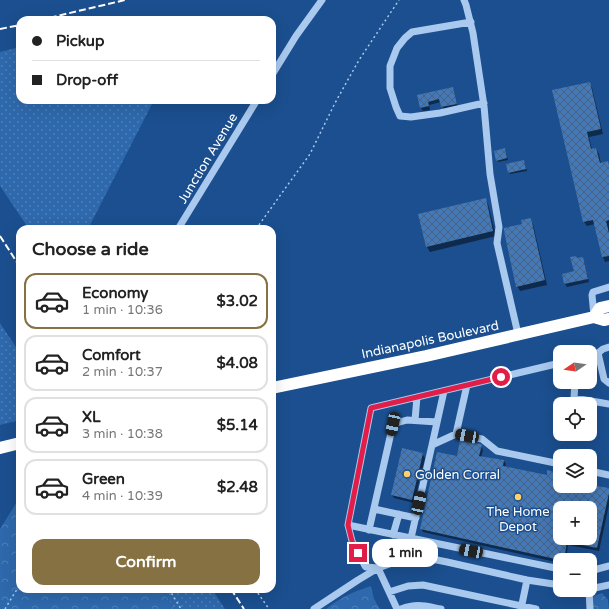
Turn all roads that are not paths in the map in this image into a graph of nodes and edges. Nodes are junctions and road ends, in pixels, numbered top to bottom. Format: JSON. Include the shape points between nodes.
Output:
{"nodes":[{"id":1,"x":322,"y":0,"type":"edge"},
{"id":2,"x":464,"y":0,"type":"edge"},
{"id":3,"x":470,"y":22,"type":"junction"},
{"id":4,"x":276,"y":69,"type":"edge"},
{"id":5,"x":484,"y":103,"type":"junction"},
{"id":6,"x":255,"y":104,"type":"edge"},
{"id":7,"x":180,"y":225,"type":"edge"},
{"id":8,"x":609,"y":287,"type":"edge"},
{"id":9,"x":609,"y":306,"type":"edge"},
{"id":10,"x":594,"y":317,"type":"junction"},
{"id":11,"x":609,"y":319,"type":"edge"},
{"id":12,"x":518,"y":334,"type":"junction"},
{"id":13,"x":609,"y":347,"type":"edge"},
{"id":14,"x":598,"y":353,"type":"joint"},
{"id":15,"x":553,"y":365,"type":"edge"},
{"id":16,"x":609,"y":383,"type":"edge"},
{"id":17,"x":467,"y":385,"type":"junction"},
{"id":18,"x":276,"y":387,"type":"edge"},
{"id":19,"x":575,"y":389,"type":"edge"},
{"id":20,"x":444,"y":391,"type":"junction"},
{"id":21,"x":417,"y":397,"type":"junction"},
{"id":22,"x":609,"y":404,"type":"edge"},
{"id":23,"x":415,"y":420,"type":"junction"},
{"id":24,"x":437,"y":422,"type":"junction"},
{"id":25,"x":456,"y":434,"type":"junction"},
{"id":26,"x":16,"y":444,"type":"edge"},
{"id":27,"x":432,"y":445,"type":"junction"},
{"id":28,"x":0,"y":448,"type":"edge"},
{"id":29,"x":553,"y":463,"type":"edge"},
{"id":30,"x":597,"y":472,"type":"edge"},
{"id":31,"x":609,"y":475,"type":"edge"},
{"id":32,"x":374,"y":508,"type":"junction"},
{"id":33,"x":399,"y":514,"type":"junction"},
{"id":34,"x":416,"y":518,"type":"junction"},
{"id":35,"x":348,"y":525,"type":"junction"},
{"id":36,"x":369,"y":530,"type":"junction"},
{"id":37,"x":393,"y":534,"type":"junction"},
{"id":38,"x":411,"y":538,"type":"junction"},
{"id":39,"x":609,"y":566,"type":"edge"},
{"id":40,"x":378,"y":568,"type":"junction"},
{"id":41,"x":553,"y":568,"type":"edge"},
{"id":42,"x":597,"y":569,"type":"edge"},
{"id":43,"x":527,"y":580,"type":"junction"},
{"id":44,"x":553,"y":584,"type":"edge"},
{"id":45,"x":609,"y":585,"type":"edge"},
{"id":46,"x":597,"y":588,"type":"edge"},
{"id":47,"x":389,"y":592,"type":"junction"},
{"id":48,"x":589,"y":597,"type":"edge"},
{"id":49,"x":522,"y":607,"type":"edge"},
{"id":50,"x":314,"y":609,"type":"edge"},
{"id":51,"x":397,"y":609,"type":"edge"},
{"id":52,"x":401,"y":609,"type":"edge"},
{"id":53,"x":441,"y":609,"type":"edge"},
{"id":54,"x":536,"y":609,"type":"edge"},
{"id":55,"x":590,"y":609,"type":"edge"}],
"edges":[{"from":1,"to":4,"type":"street"},
{"from":2,"to":3,"type":"street"},
{"from":3,"to":5,"type":"street"},
{"from":3,"to":5,"type":"street","via":[[412,32],[397,48],[390,66],[390,88],[400,116],[411,118]]},
{"from":5,"to":12,"type":"street","via":[[490,174],[499,227],[497,243]]},
{"from":6,"to":7,"type":"street","name":"Junction Avenue"},
{"from":8,"to":10,"type":"street","via":[[593,292]]},
{"from":9,"to":10,"type":"highway","name":"Indianapolis Boulevard","via":[[600,308]]},
{"from":10,"to":11,"type":"highway","name":"Indianapolis Boulevard"},
{"from":10,"to":12,"type":"highway","name":"Indianapolis Boulevard"},
{"from":12,"to":18,"type":"highway","name":"Indianapolis Boulevard"},
{"from":13,"to":14,"type":"street"},
{"from":14,"to":16,"type":"street","via":[[604,379]]},
{"from":15,"to":17,"type":"street"},
{"from":17,"to":20,"type":"street"},
{"from":17,"to":25,"type":"street"},
{"from":19,"to":22,"type":"street","via":[[574,398]]},
{"from":20,"to":21,"type":"street"},
{"from":20,"to":24,"type":"street"},
{"from":21,"to":23,"type":"street"},
{"from":21,"to":35,"type":"street","via":[[371,408]]},
{"from":23,"to":24,"type":"street"},
{"from":23,"to":32,"type":"street","via":[[393,424]]},
{"from":24,"to":27,"type":"street"},
{"from":25,"to":27,"type":"street"},
{"from":25,"to":29,"type":"street","via":[[482,439],[497,451]]},
{"from":26,"to":28,"type":"highway"},
{"from":27,"to":34,"type":"street"},
{"from":30,"to":31,"type":"street"},
{"from":32,"to":33,"type":"street"},
{"from":32,"to":36,"type":"street"},
{"from":33,"to":34,"type":"street"},
{"from":33,"to":37,"type":"street"},
{"from":34,"to":38,"type":"street"},
{"from":35,"to":36,"type":"street"},
{"from":35,"to":40,"type":"street","via":[[352,541],[366,567]]},
{"from":36,"to":37,"type":"street"},
{"from":37,"to":38,"type":"street"},
{"from":38,"to":41,"type":"street"},
{"from":39,"to":42,"type":"street"},
{"from":40,"to":43,"type":"street","via":[[395,562],[427,558]]},
{"from":40,"to":47,"type":"street"},
{"from":40,"to":50,"type":"street"},
{"from":43,"to":44,"type":"street"},
{"from":43,"to":49,"type":"street"},
{"from":45,"to":46,"type":"street"},
{"from":47,"to":49,"type":"street","via":[[408,586],[423,585]]},
{"from":47,"to":51,"type":"street"},
{"from":48,"to":55,"type":"street"},
{"from":49,"to":54,"type":"street"},
{"from":52,"to":53,"type":"street","via":[[417,605]]}]}
